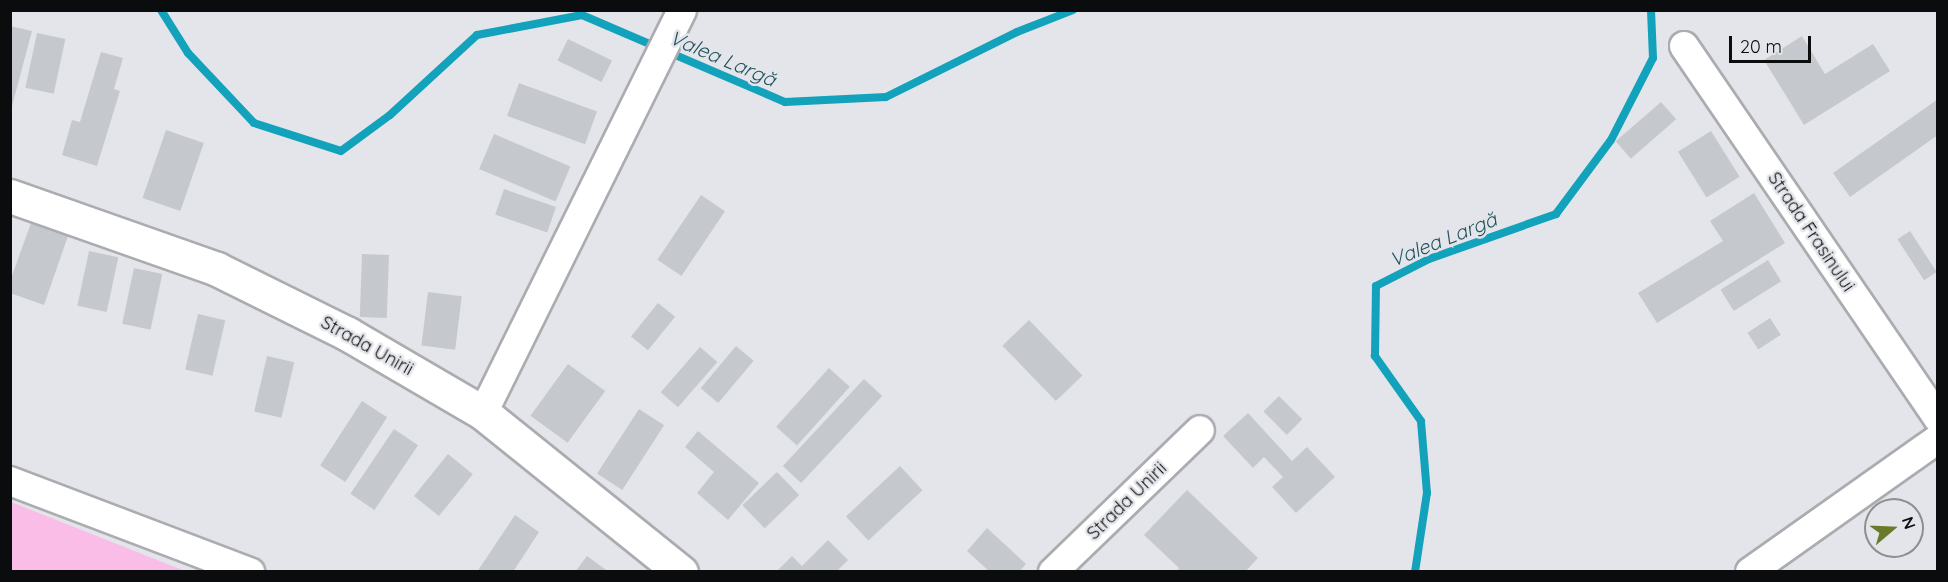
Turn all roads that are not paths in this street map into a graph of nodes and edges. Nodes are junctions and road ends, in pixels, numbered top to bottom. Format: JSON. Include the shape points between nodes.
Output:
{"nodes":[{"id":1,"x":681,"y":13,"type":"edge"},
{"id":2,"x":1684,"y":46,"type":"dead end"},
{"id":3,"x":10,"y":196,"type":"edge"},
{"id":4,"x":483,"y":413,"type":"junction"},
{"id":5,"x":1938,"y":418,"type":"edge"},
{"id":6,"x":1200,"y":430,"type":"dead end"},
{"id":7,"x":1938,"y":439,"type":"edge"},
{"id":8,"x":10,"y":481,"type":"edge"},
{"id":9,"x":250,"y":572,"type":"edge"},
{"id":10,"x":681,"y":572,"type":"edge"},
{"id":11,"x":1053,"y":572,"type":"edge"},
{"id":12,"x":1750,"y":572,"type":"edge"}],
"edges":[{"from":1,"to":4,"type":"street"},
{"from":2,"to":5,"type":"street","name":"Strada Frasinului"},
{"from":3,"to":4,"type":"main road","name":"Strada Unirii","via":[[217,269],[348,334]]},
{"from":4,"to":10,"type":"main road","name":"Strada Unirii"},
{"from":6,"to":11,"type":"street","name":"Strada Unirii"},
{"from":7,"to":12,"type":"street"},
{"from":8,"to":9,"type":"street"}]}
